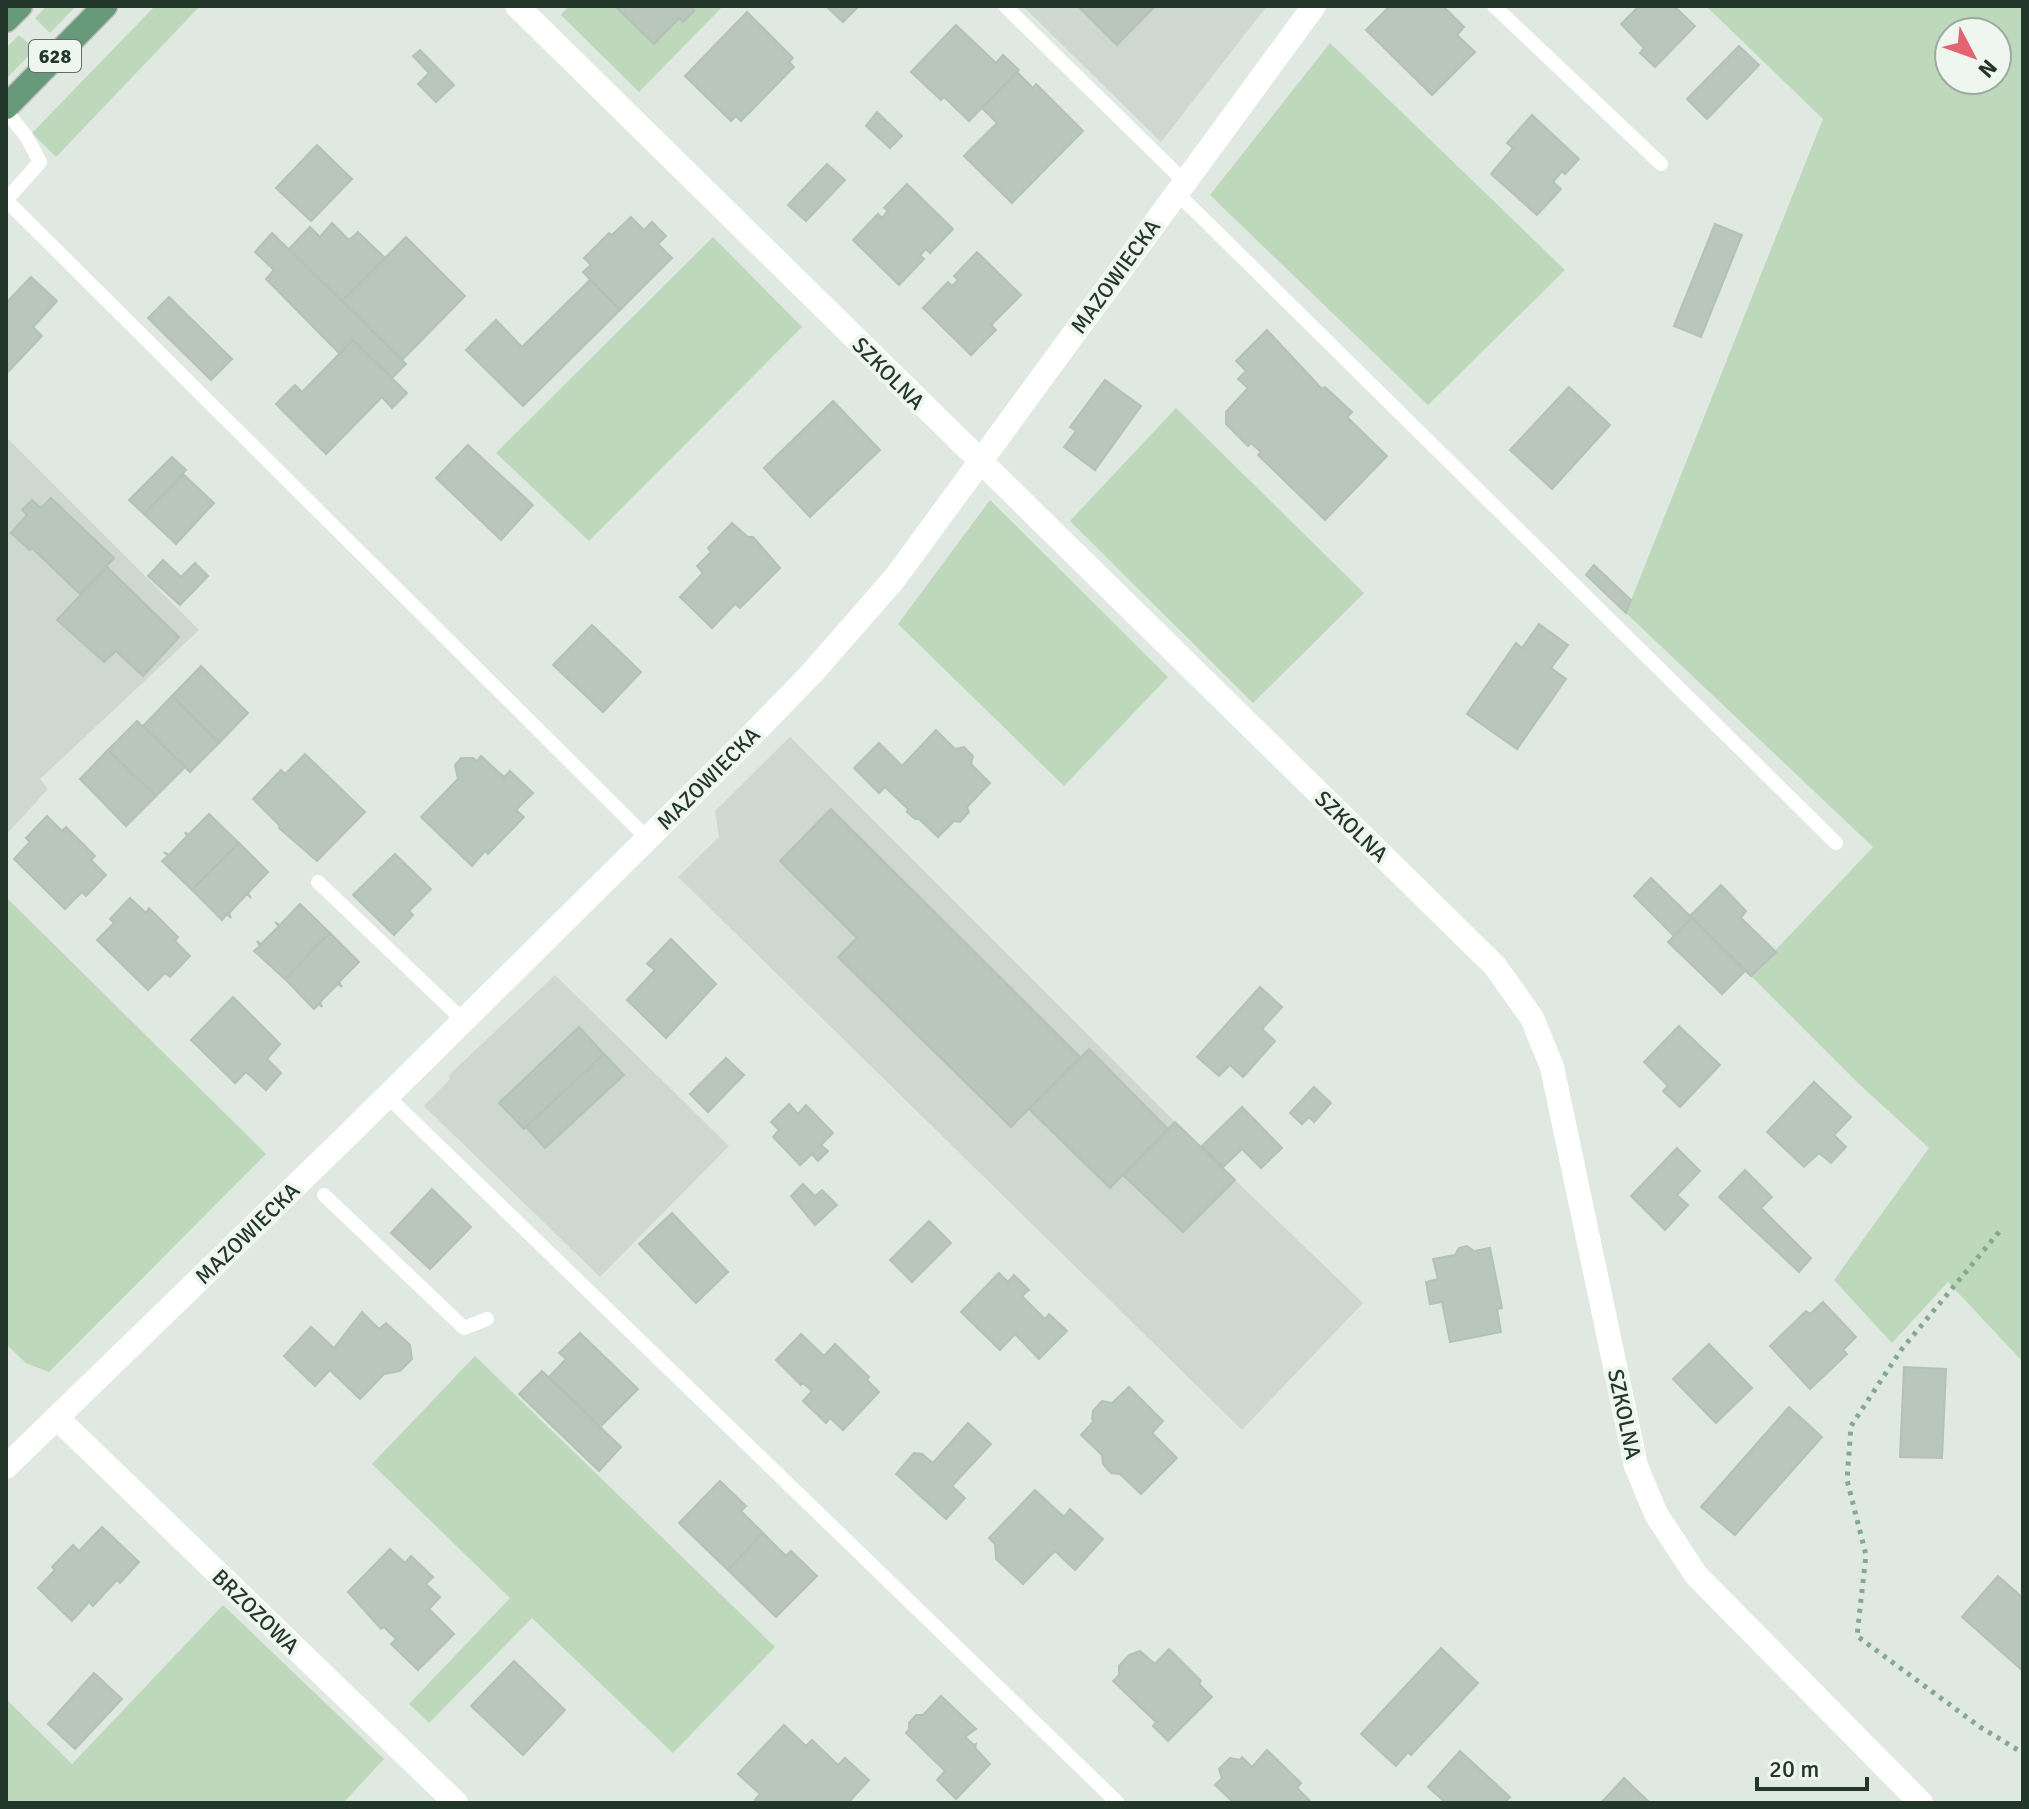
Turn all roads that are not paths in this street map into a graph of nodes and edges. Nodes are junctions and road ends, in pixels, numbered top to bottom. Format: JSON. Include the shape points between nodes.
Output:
{"nodes":[{"id":1,"x":20,"y":6,"type":"edge"},
{"id":2,"x":105,"y":6,"type":"edge"},
{"id":3,"x":517,"y":6,"type":"edge"},
{"id":4,"x":1005,"y":6,"type":"edge"},
{"id":5,"x":1314,"y":6,"type":"edge"},
{"id":6,"x":1494,"y":6,"type":"edge"},
{"id":7,"x":6,"y":20,"type":"edge"},
{"id":8,"x":6,"y":109,"type":"edge"},
{"id":9,"x":1661,"y":164,"type":"dead end"},
{"id":10,"x":1180,"y":186,"type":"junction"},
{"id":11,"x":6,"y":199,"type":"edge"},
{"id":12,"x":980,"y":463,"type":"junction"},
{"id":13,"x":647,"y":838,"type":"junction"},
{"id":14,"x":1836,"y":843,"type":"dead end"},
{"id":15,"x":318,"y":882,"type":"dead end"},
{"id":16,"x":464,"y":1021,"type":"junction"},
{"id":17,"x":387,"y":1096,"type":"junction"},
{"id":18,"x":324,"y":1195,"type":"dead end"},
{"id":19,"x":487,"y":1319,"type":"dead end"},
{"id":20,"x":57,"y":1418,"type":"junction"},
{"id":21,"x":6,"y":1467,"type":"edge"},
{"id":22,"x":456,"y":1803,"type":"edge"},
{"id":23,"x":1118,"y":1803,"type":"edge"},
{"id":24,"x":1921,"y":1803,"type":"edge"}],
"edges":[{"from":1,"to":7,"type":"main road","number":"628"},
{"from":2,"to":8,"type":"main road","number":"628"},
{"from":3,"to":12,"type":"street","name":"SZKOLNA"},
{"from":4,"to":10,"type":"lane"},
{"from":5,"to":10,"type":"street","name":"MAZOWIECKA"},
{"from":6,"to":9,"type":"lane"},
{"from":8,"to":11,"type":"lane","via":[[40,162]]},
{"from":10,"to":12,"type":"street","name":"MAZOWIECKA"},
{"from":10,"to":14,"type":"lane"},
{"from":11,"to":13,"type":"lane"},
{"from":12,"to":13,"type":"street","name":"MAZOWIECKA","via":[[895,578],[812,673]]},
{"from":12,"to":24,"type":"street","name":"SZKOLNA","via":[[1495,966],[1532,1018],[1552,1067],[1636,1466],[1656,1514],[1696,1575]]},
{"from":13,"to":16,"type":"street","name":"MAZOWIECKA"},
{"from":15,"to":16,"type":"lane"},
{"from":16,"to":17,"type":"street","name":"MAZOWIECKA"},
{"from":17,"to":20,"type":"street","name":"MAZOWIECKA"},
{"from":17,"to":23,"type":"lane"},
{"from":18,"to":19,"type":"lane","via":[[464,1328]]},
{"from":20,"to":21,"type":"street","name":"MAZOWIECKA"},
{"from":20,"to":22,"type":"street","name":"BRZOZOWA"}]}
